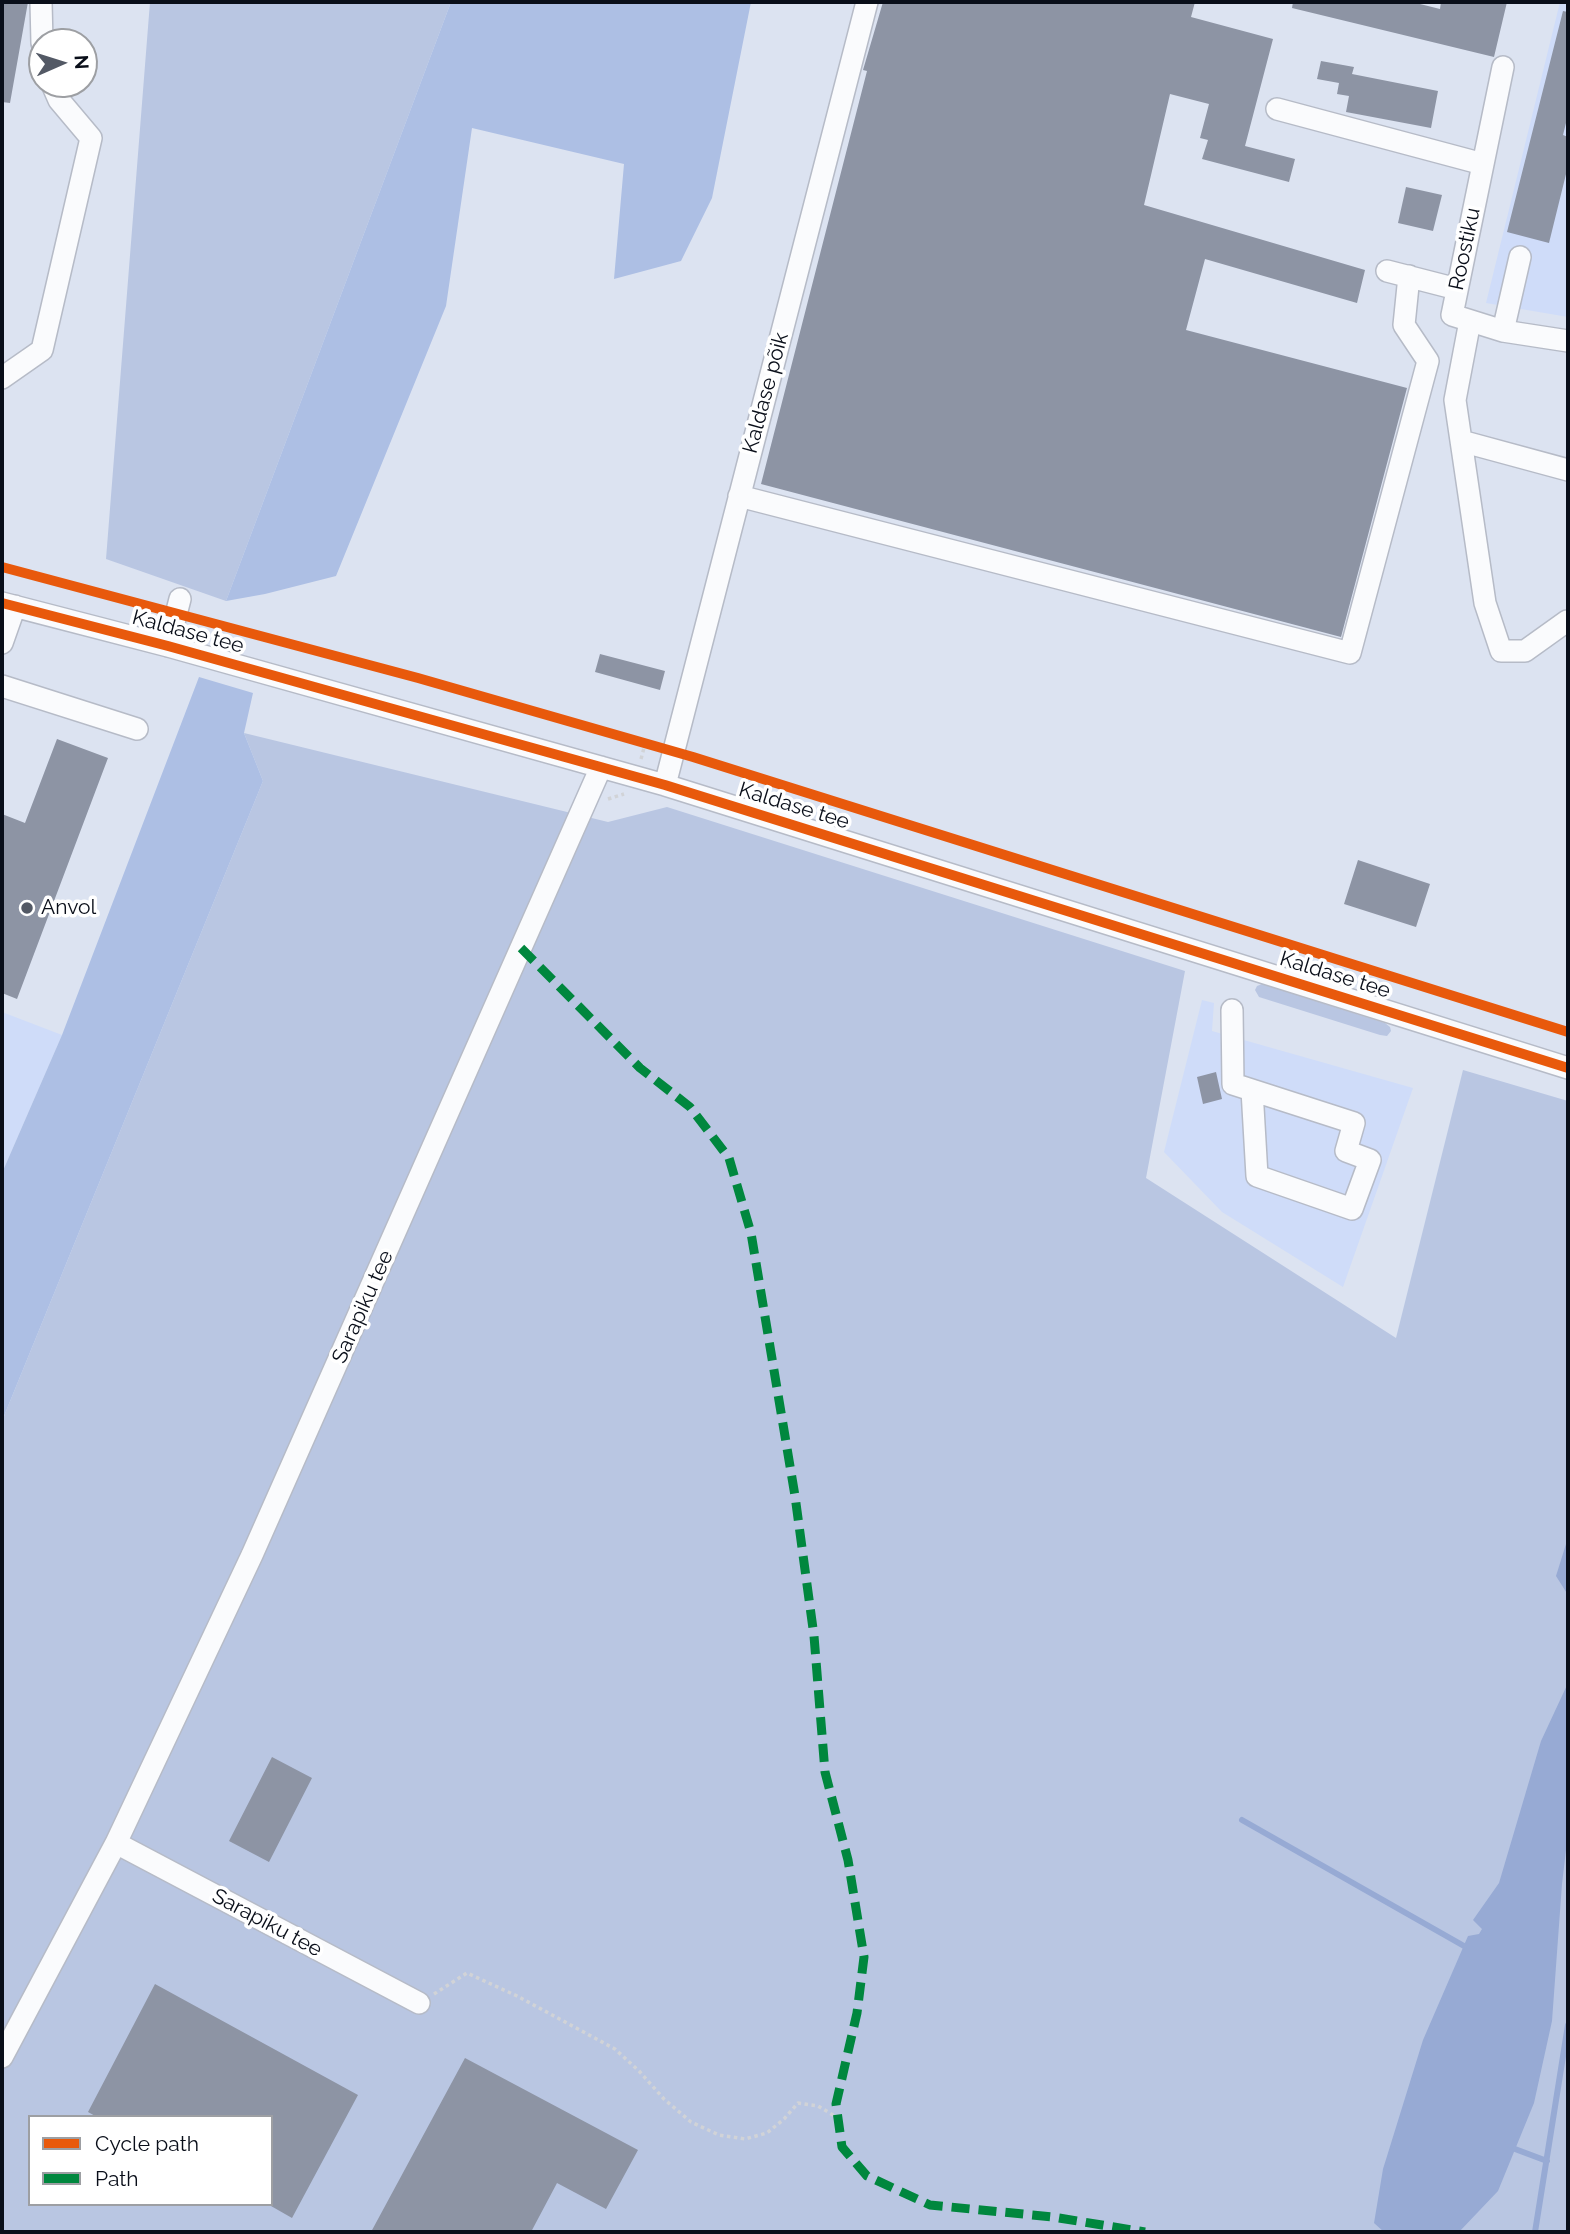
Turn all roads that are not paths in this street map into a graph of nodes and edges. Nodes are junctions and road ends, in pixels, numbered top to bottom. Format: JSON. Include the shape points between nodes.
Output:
{"nodes":[{"id":1,"x":41,"y":2,"type":"edge"},
{"id":2,"x":867,"y":2,"type":"edge"},
{"id":3,"x":42,"y":28,"type":"edge"},
{"id":4,"x":1503,"y":67,"type":"dead end"},
{"id":5,"x":58,"y":98,"type":"edge"},
{"id":6,"x":1277,"y":109,"type":"dead end"},
{"id":7,"x":1483,"y":164,"type":"junction"},
{"id":8,"x":1520,"y":257,"type":"dead end"},
{"id":9,"x":1387,"y":271,"type":"dead end"},
{"id":10,"x":1409,"y":276,"type":"junction"},
{"id":11,"x":1457,"y":289,"type":"junction"},
{"id":12,"x":1470,"y":321,"type":"junction"},
{"id":13,"x":1503,"y":331,"type":"junction"},
{"id":14,"x":1568,"y":341,"type":"edge"},
{"id":15,"x":2,"y":378,"type":"edge"},
{"id":16,"x":1461,"y":441,"type":"junction"},
{"id":17,"x":1568,"y":470,"type":"edge"},
{"id":18,"x":740,"y":496,"type":"junction"},
{"id":19,"x":180,"y":599,"type":"dead end"},
{"id":20,"x":8,"y":605,"type":"edge"},
{"id":21,"x":1567,"y":621,"type":"edge"},
{"id":22,"x":2,"y":643,"type":"edge"},
{"id":23,"x":168,"y":646,"type":"junction"},
{"id":24,"x":2,"y":686,"type":"edge"},
{"id":25,"x":137,"y":729,"type":"dead end"},
{"id":26,"x":601,"y":767,"type":"junction"},
{"id":27,"x":666,"y":785,"type":"junction"},
{"id":28,"x":1232,"y":1010,"type":"dead end"},
{"id":29,"x":1568,"y":1068,"type":"edge"},
{"id":30,"x":1252,"y":1090,"type":"junction"},
{"id":31,"x":116,"y":1843,"type":"junction"},
{"id":32,"x":419,"y":2003,"type":"road end"},
{"id":33,"x":2,"y":2057,"type":"edge"}],
"edges":[{"from":1,"to":3,"type":"street"},
{"from":2,"to":18,"type":"street","name":"Kaldase põik"},
{"from":4,"to":7,"type":"street","name":"Roostiku"},
{"from":5,"to":15,"type":"street","via":[[91,138],[42,350]]},
{"from":6,"to":7,"type":"street"},
{"from":7,"to":11,"type":"street","name":"Roostiku"},
{"from":8,"to":13,"type":"street"},
{"from":9,"to":10,"type":"street"},
{"from":10,"to":11,"type":"street"},
{"from":10,"to":18,"type":"street","via":[[1404,325],[1428,361],[1350,653]]},
{"from":11,"to":12,"type":"street","name":"Roostiku","via":[[1452,315]]},
{"from":12,"to":13,"type":"street","name":"Roostiku"},
{"from":12,"to":16,"type":"street","via":[[1455,400]]},
{"from":13,"to":14,"type":"street","name":"Roostiku"},
{"from":16,"to":17,"type":"street"},
{"from":16,"to":21,"type":"street","via":[[1485,603],[1501,651],[1525,651]]},
{"from":18,"to":27,"type":"street","name":"Kaldase põik"},
{"from":19,"to":23,"type":"street"},
{"from":20,"to":22,"type":"street"},
{"from":20,"to":23,"type":"street","name":"Kaldase tee"},
{"from":23,"to":26,"type":"street","name":"Kaldase tee"},
{"from":24,"to":25,"type":"street"},
{"from":26,"to":27,"type":"street","name":"Kaldase tee"},
{"from":26,"to":31,"type":"street","name":"Sarapiku tee","via":[[253,1555]]},
{"from":27,"to":29,"type":"street","name":"Kaldase tee"},
{"from":28,"to":30,"type":"street","via":[[1233,1084]]},
{"from":30,"to":30,"type":"street","via":[[1354,1123],[1346,1151],[1370,1160],[1352,1209],[1257,1176]]},
{"from":31,"to":32,"type":"street","name":"Sarapiku tee"},
{"from":31,"to":33,"type":"street","name":"Sarapiku tee"}]}
